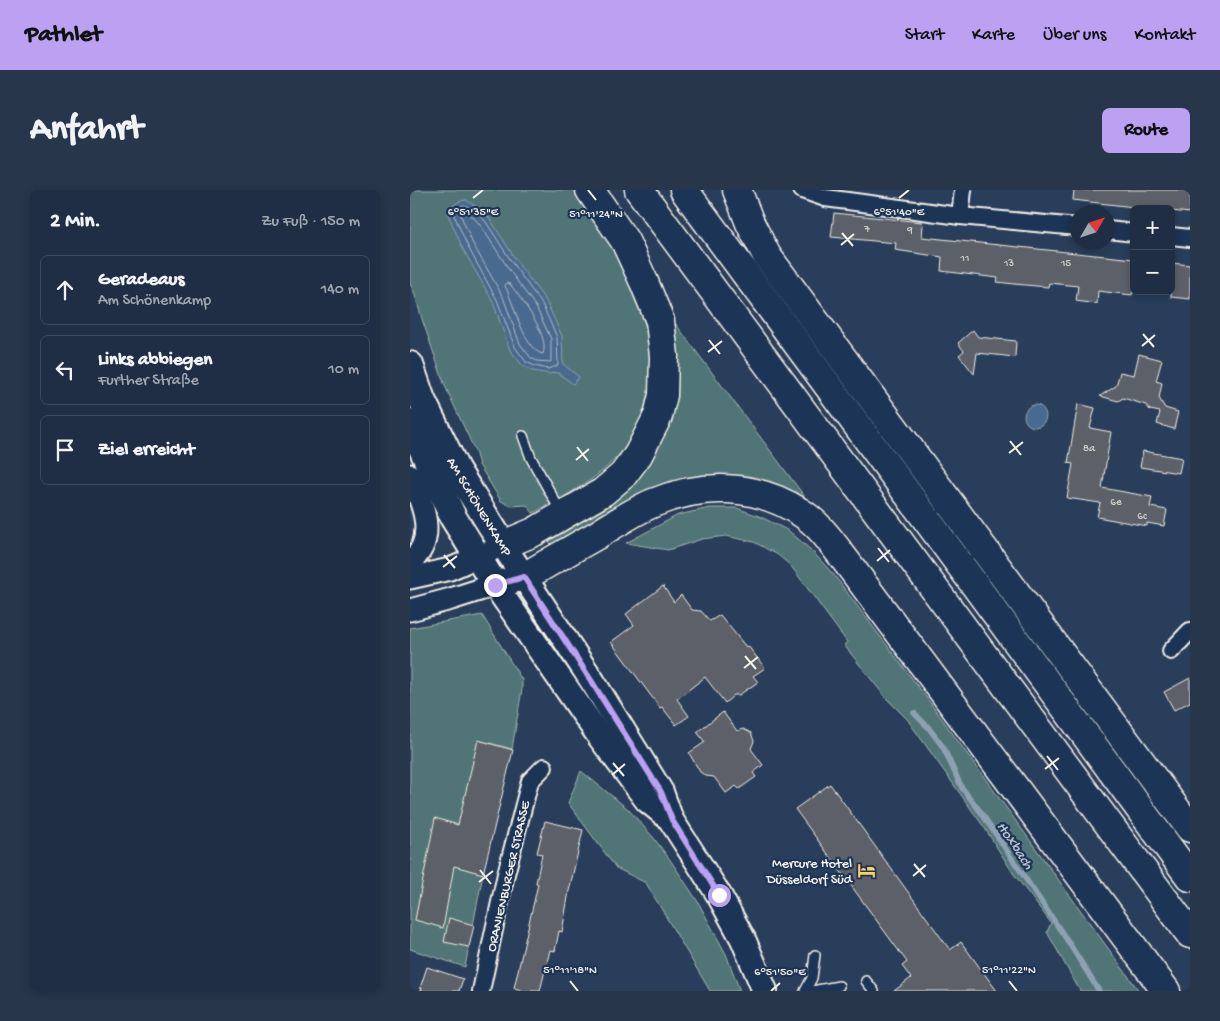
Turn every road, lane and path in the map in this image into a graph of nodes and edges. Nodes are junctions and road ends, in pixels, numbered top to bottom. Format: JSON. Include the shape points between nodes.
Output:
{"nodes":[{"id":1,"x":590,"y":190,"type":"edge"},
{"id":2,"x":639,"y":190,"type":"edge"},
{"id":3,"x":737,"y":190,"type":"edge"},
{"id":4,"x":802,"y":190,"type":"edge"},
{"id":5,"x":963,"y":190,"type":"edge"},
{"id":6,"x":688,"y":196,"type":"edge"},
{"id":7,"x":960,"y":216,"type":"junction"},
{"id":8,"x":1070,"y":226,"type":"edge"},
{"id":9,"x":1115,"y":231,"type":"edge"},
{"id":10,"x":1130,"y":232,"type":"edge"},
{"id":11,"x":1175,"y":236,"type":"edge"},
{"id":12,"x":1190,"y":238,"type":"edge"},
{"id":13,"x":767,"y":256,"type":"junction"},
{"id":14,"x":410,"y":365,"type":"edge"},
{"id":15,"x":410,"y":422,"type":"edge"},
{"id":16,"x":523,"y":436,"type":"dead end"},
{"id":17,"x":410,"y":475,"type":"edge"},
{"id":18,"x":563,"y":516,"type":"junction"},
{"id":19,"x":503,"y":545,"type":"junction"},
{"id":20,"x":410,"y":562,"type":"edge"},
{"id":21,"x":488,"y":572,"type":"junction"},
{"id":22,"x":524,"y":577,"type":"junction"},
{"id":23,"x":410,"y":578,"type":"edge"},
{"id":24,"x":410,"y":610,"type":"edge"},
{"id":25,"x":1190,"y":631,"type":"edge"},
{"id":26,"x":1171,"y":651,"type":"dead end"},
{"id":27,"x":544,"y":767,"type":"dead end"},
{"id":28,"x":672,"y":820,"type":"junction"},
{"id":29,"x":1190,"y":828,"type":"edge"},
{"id":30,"x":1190,"y":877,"type":"edge"},
{"id":31,"x":1190,"y":934,"type":"edge"},
{"id":32,"x":1134,"y":947,"type":"junction"},
{"id":33,"x":815,"y":955,"type":"dead end"},
{"id":34,"x":866,"y":981,"type":"dead end"},
{"id":35,"x":839,"y":986,"type":"dead end"},
{"id":36,"x":481,"y":991,"type":"edge"},
{"id":37,"x":765,"y":991,"type":"edge"},
{"id":38,"x":805,"y":991,"type":"edge"},
{"id":39,"x":812,"y":991,"type":"edge"},
{"id":40,"x":874,"y":991,"type":"edge"},
{"id":41,"x":1158,"y":991,"type":"edge"},
{"id":42,"x":1166,"y":991,"type":"edge"}],
"edges":[{"from":1,"to":18,"type":"highway","via":[[625,241],[660,321],[664,356],[663,395],[658,416],[623,476]]},
{"from":2,"to":31,"type":"highway"},
{"from":3,"to":13,"type":"highway"},
{"from":4,"to":7,"type":"street","via":[[826,198]]},
{"from":5,"to":7,"type":"street"},
{"from":6,"to":13,"type":"highway"},
{"from":6,"to":30,"type":"highway"},
{"from":7,"to":8,"type":"street"},
{"from":9,"to":10,"type":"street"},
{"from":11,"to":12,"type":"street"},
{"from":13,"to":29,"type":"highway"},
{"from":14,"to":19,"type":"main road","name":"AM SCHÖNENKAMP","via":[[422,400],[456,469]]},
{"from":15,"to":21,"type":"main road","name":"AM SCHÖNENKAMP","via":[[453,517]]},
{"from":16,"to":18,"type":"lane","via":[[531,458]]},
{"from":17,"to":20,"type":"street","via":[[424,506],[426,526],[425,538]]},
{"from":18,"to":19,"type":"highway"},
{"from":19,"to":21,"type":"street"},
{"from":19,"to":22,"type":"main road","name":"AM SCHÖNENKAMP"},
{"from":21,"to":22,"type":"main road"},
{"from":21,"to":23,"type":"street","via":[[450,569]]},
{"from":21,"to":24,"type":"street","via":[[465,594]]},
{"from":21,"to":28,"type":"main road","name":"AM SCHÖNENKAMP","via":[[600,738],[647,800]]},
{"from":22,"to":28,"type":"main road","name":"AM SCHÖNENKAMP","via":[[661,792]]},
{"from":22,"to":32,"type":"highway","via":[[654,503],[700,489],[743,490],[767,496],[800,512],[849,564]]},
{"from":25,"to":26,"type":"street"},
{"from":27,"to":36,"type":"street","name":"ORANIENBURGER STRASSE","via":[[530,781]]},
{"from":28,"to":37,"type":"main road","name":"AM SCHÖNENKAMP","via":[[743,939]]},
{"from":32,"to":41,"type":"highway"},
{"from":32,"to":42,"type":"highway"},
{"from":33,"to":38,"type":"lane","via":[[812,978]]},
{"from":34,"to":40,"type":"lane"},
{"from":35,"to":39,"type":"lane"}]}
